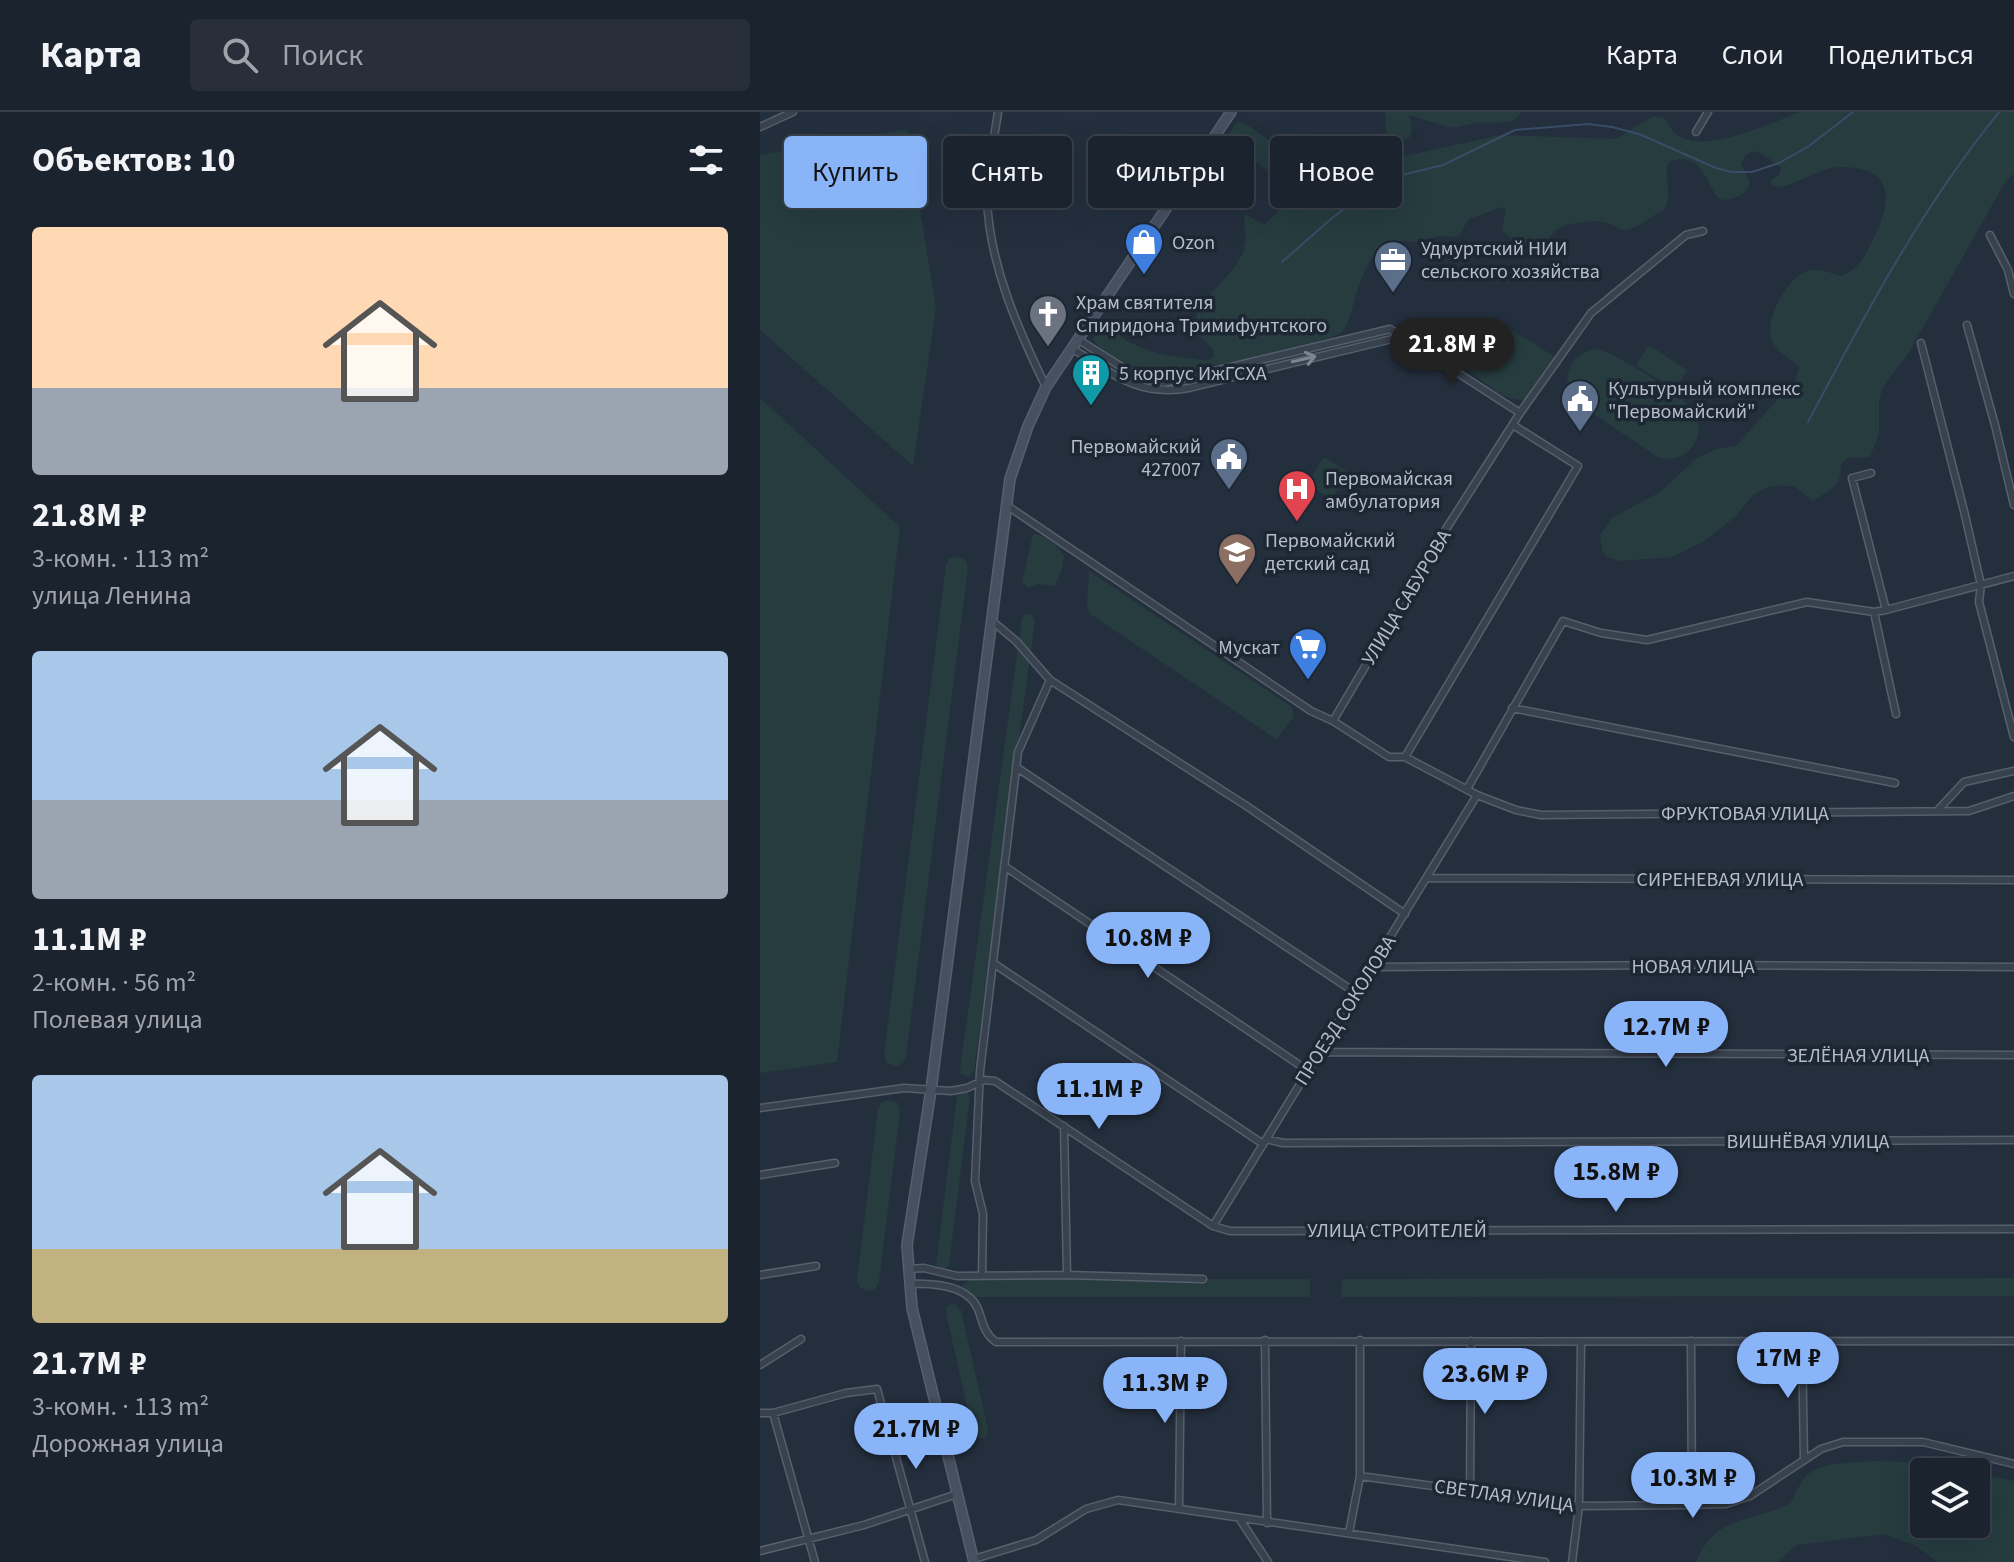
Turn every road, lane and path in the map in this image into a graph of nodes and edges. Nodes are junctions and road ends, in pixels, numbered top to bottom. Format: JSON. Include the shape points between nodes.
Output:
{"nodes":[{"id":1,"x":793,"y":112,"type":"edge"},
{"id":2,"x":998,"y":112,"type":"edge"},
{"id":3,"x":1231,"y":112,"type":"edge"},
{"id":4,"x":1708,"y":112,"type":"edge"},
{"id":5,"x":760,"y":127,"type":"edge"},
{"id":6,"x":1696,"y":132,"type":"dead end"},
{"id":7,"x":1703,"y":231,"type":"dead end"},
{"id":8,"x":1990,"y":235,"type":"dead end"},
{"id":9,"x":2014,"y":294,"type":"edge"},
{"id":10,"x":1967,"y":325,"type":"dead end"},
{"id":11,"x":1921,"y":343,"type":"dead end"},
{"id":12,"x":1076,"y":344,"type":"junction"},
{"id":13,"x":1046,"y":387,"type":"junction"},
{"id":14,"x":1520,"y":413,"type":"junction"},
{"id":15,"x":1513,"y":425,"type":"junction"},
{"id":16,"x":1871,"y":473,"type":"dead end"},
{"id":17,"x":1006,"y":505,"type":"junction"},
{"id":18,"x":2014,"y":505,"type":"edge"},
{"id":19,"x":2014,"y":576,"type":"edge"},
{"id":20,"x":1981,"y":585,"type":"junction"},
{"id":21,"x":1886,"y":610,"type":"junction"},
{"id":22,"x":1874,"y":612,"type":"junction"},
{"id":23,"x":992,"y":621,"type":"junction"},
{"id":24,"x":1040,"y":671,"type":"junction"},
{"id":25,"x":1050,"y":680,"type":"junction"},
{"id":26,"x":1044,"y":693,"type":"junction"},
{"id":27,"x":1512,"y":708,"type":"junction"},
{"id":28,"x":1896,"y":714,"type":"dead end"},
{"id":29,"x":1333,"y":721,"type":"junction"},
{"id":30,"x":2014,"y":737,"type":"edge"},
{"id":31,"x":1405,"y":757,"type":"junction"},
{"id":32,"x":1016,"y":767,"type":"junction"},
{"id":33,"x":2014,"y":771,"type":"edge"},
{"id":34,"x":1895,"y":783,"type":"dead end"},
{"id":35,"x":1467,"y":789,"type":"junction"},
{"id":36,"x":1477,"y":795,"type":"junction"},
{"id":37,"x":2014,"y":796,"type":"edge"},
{"id":38,"x":1937,"y":811,"type":"junction"},
{"id":39,"x":1004,"y":866,"type":"junction"},
{"id":40,"x":1427,"y":878,"type":"junction"},
{"id":41,"x":2014,"y":880,"type":"edge"},
{"id":42,"x":1405,"y":914,"type":"junction"},
{"id":43,"x":993,"y":963,"type":"junction"},
{"id":44,"x":1371,"y":967,"type":"junction"},
{"id":45,"x":2014,"y":967,"type":"edge"},
{"id":46,"x":1356,"y":993,"type":"junction"},
{"id":47,"x":1319,"y":1052,"type":"junction"},
{"id":48,"x":2014,"y":1055,"type":"edge"},
{"id":49,"x":1307,"y":1070,"type":"junction"},
{"id":50,"x":979,"y":1083,"type":"junction"},
{"id":51,"x":931,"y":1090,"type":"junction"},
{"id":52,"x":760,"y":1108,"type":"edge"},
{"id":53,"x":1064,"y":1126,"type":"junction"},
{"id":54,"x":2014,"y":1140,"type":"edge"},
{"id":55,"x":1265,"y":1141,"type":"junction"},
{"id":56,"x":835,"y":1163,"type":"dead end"},
{"id":57,"x":760,"y":1175,"type":"edge"},
{"id":58,"x":1213,"y":1226,"type":"junction"},
{"id":59,"x":2014,"y":1229,"type":"edge"},
{"id":60,"x":816,"y":1266,"type":"dead end"},
{"id":61,"x":907,"y":1269,"type":"junction"},
{"id":62,"x":760,"y":1275,"type":"edge"},
{"id":63,"x":982,"y":1275,"type":"junction"},
{"id":64,"x":1067,"y":1275,"type":"junction"},
{"id":65,"x":1203,"y":1279,"type":"dead end"},
{"id":66,"x":909,"y":1284,"type":"junction"},
{"id":67,"x":801,"y":1339,"type":"dead end"},
{"id":68,"x":1265,"y":1340,"type":"junction"},
{"id":69,"x":1360,"y":1340,"type":"junction"},
{"id":70,"x":1802,"y":1340,"type":"junction"},
{"id":71,"x":1181,"y":1341,"type":"junction"},
{"id":72,"x":1471,"y":1341,"type":"junction"},
{"id":73,"x":1691,"y":1341,"type":"junction"},
{"id":74,"x":2014,"y":1341,"type":"edge"},
{"id":75,"x":1581,"y":1342,"type":"junction"},
{"id":76,"x":760,"y":1365,"type":"edge"},
{"id":77,"x":760,"y":1413,"type":"edge"},
{"id":78,"x":773,"y":1413,"type":"junction"},
{"id":79,"x":1804,"y":1460,"type":"junction"},
{"id":80,"x":2014,"y":1464,"type":"edge"},
{"id":81,"x":1360,"y":1476,"type":"junction"},
{"id":82,"x":1470,"y":1490,"type":"junction"},
{"id":83,"x":957,"y":1494,"type":"junction"},
{"id":84,"x":1692,"y":1505,"type":"junction"},
{"id":85,"x":1579,"y":1506,"type":"junction"},
{"id":86,"x":1179,"y":1509,"type":"junction"},
{"id":87,"x":911,"y":1510,"type":"junction"},
{"id":88,"x":1239,"y":1518,"type":"junction"},
{"id":89,"x":1267,"y":1523,"type":"junction"},
{"id":90,"x":1349,"y":1533,"type":"junction"},
{"id":91,"x":810,"y":1539,"type":"junction"},
{"id":92,"x":760,"y":1551,"type":"edge"},
{"id":93,"x":974,"y":1560,"type":"edge"},
{"id":94,"x":815,"y":1562,"type":"edge"},
{"id":95,"x":925,"y":1562,"type":"edge"},
{"id":96,"x":1268,"y":1562,"type":"edge"},
{"id":97,"x":1545,"y":1562,"type":"edge"},
{"id":98,"x":1572,"y":1562,"type":"edge"}],
"edges":[{"from":1,"to":5,"type":"street"},
{"from":2,"to":13,"type":"street","via":[[988,218],[1009,299]]},
{"from":3,"to":12,"type":"street"},
{"from":4,"to":6,"type":"street"},
{"from":7,"to":14,"type":"street","name":"УЛИЦА САБУРОВА","via":[[1686,235],[1598,305]]},
{"from":8,"to":9,"type":"street"},
{"from":10,"to":18,"type":"street"},
{"from":11,"to":20,"type":"street"},
{"from":12,"to":13,"type":"street"},
{"from":12,"to":14,"type":"street","via":[[1126,382],[1163,391],[1400,334]]},
{"from":13,"to":17,"type":"street","via":[[1010,479]]},
{"from":14,"to":15,"type":"street","name":"УЛИЦА САБУРОВА"},
{"from":15,"to":29,"type":"street","name":"УЛИЦА САБУРОВА"},
{"from":15,"to":31,"type":"street","via":[[1578,466]]},
{"from":16,"to":21,"type":"street","via":[[1852,478]]},
{"from":17,"to":23,"type":"street"},
{"from":17,"to":29,"type":"street","name":"ФРУКТОВАЯ УЛИЦА"},
{"from":19,"to":20,"type":"street"},
{"from":20,"to":21,"type":"street"},
{"from":20,"to":30,"type":"street","via":[[1979,602]]},
{"from":21,"to":22,"type":"street"},
{"from":22,"to":27,"type":"street","via":[[1807,602],[1647,640],[1563,621]]},
{"from":22,"to":28,"type":"street"},
{"from":23,"to":24,"type":"street"},
{"from":23,"to":51,"type":"street"},
{"from":24,"to":25,"type":"street"},
{"from":24,"to":26,"type":"street"},
{"from":25,"to":26,"type":"street"},
{"from":25,"to":42,"type":"street"},
{"from":26,"to":32,"type":"street","via":[[1021,742]]},
{"from":27,"to":34,"type":"street"},
{"from":27,"to":35,"type":"street"},
{"from":29,"to":31,"type":"street","name":"ФРУКТОВАЯ УЛИЦА","via":[[1389,757]]},
{"from":31,"to":35,"type":"street","name":"ФРУКТОВАЯ УЛИЦА"},
{"from":32,"to":39,"type":"street"},
{"from":32,"to":46,"type":"street"},
{"from":33,"to":38,"type":"street","via":[[1964,782]]},
{"from":35,"to":36,"type":"street","name":"ФРУКТОВАЯ УЛИЦА"},
{"from":36,"to":38,"type":"street","name":"ФРУКТОВАЯ УЛИЦА","via":[[1541,815]]},
{"from":36,"to":40,"type":"street","name":"ПРОЕЗД СОКОЛОВА"},
{"from":37,"to":38,"type":"street","name":"ФРУКТОВАЯ УЛИЦА","via":[[1969,811]]},
{"from":39,"to":43,"type":"street"},
{"from":39,"to":49,"type":"street"},
{"from":40,"to":41,"type":"street","name":"СИРЕНЕВАЯ УЛИЦА"},
{"from":40,"to":42,"type":"street","name":"ПРОЕЗД СОКОЛОВА"},
{"from":42,"to":44,"type":"street","name":"ПРОЕЗД СОКОЛОВА"},
{"from":43,"to":50,"type":"street"},
{"from":43,"to":55,"type":"street"},
{"from":44,"to":45,"type":"street","name":"НОВАЯ УЛИЦА"},
{"from":44,"to":46,"type":"street","name":"ПРОЕЗД СОКОЛОВА"},
{"from":46,"to":47,"type":"street","name":"ПРОЕЗД СОКОЛОВА"},
{"from":47,"to":48,"type":"street","name":"ЗЕЛЁНАЯ УЛИЦА"},
{"from":47,"to":49,"type":"street","name":"ПРОЕЗД СОКОЛОВА"},
{"from":49,"to":55,"type":"street","name":"ПРОЕЗД СОКОЛОВА"},
{"from":50,"to":51,"type":"street"},
{"from":50,"to":53,"type":"street","via":[[995,1081]]},
{"from":50,"to":63,"type":"street","via":[[975,1181],[983,1214]]},
{"from":51,"to":52,"type":"street","via":[[904,1088]]},
{"from":51,"to":61,"type":"street"},
{"from":53,"to":58,"type":"street"},
{"from":53,"to":64,"type":"street"},
{"from":54,"to":55,"type":"street","name":"ВИШНЁВАЯ УЛИЦА"},
{"from":55,"to":58,"type":"street","name":"ПРОЕЗД СОКОЛОВА"},
{"from":56,"to":57,"type":"street"},
{"from":58,"to":59,"type":"street","name":"УЛИЦА СТРОИТЕЛЕЙ","via":[[1230,1231]]},
{"from":60,"to":62,"type":"street"},
{"from":61,"to":63,"type":"street"},
{"from":61,"to":66,"type":"street"},
{"from":63,"to":64,"type":"street"},
{"from":64,"to":65,"type":"street"},
{"from":66,"to":71,"type":"street","via":[[941,1284],[969,1299],[996,1342]]},
{"from":66,"to":83,"type":"street"},
{"from":67,"to":76,"type":"street"},
{"from":68,"to":69,"type":"street"},
{"from":68,"to":71,"type":"street"},
{"from":68,"to":89,"type":"street"},
{"from":69,"to":72,"type":"street"},
{"from":69,"to":81,"type":"street"},
{"from":70,"to":73,"type":"street"},
{"from":70,"to":74,"type":"street"},
{"from":70,"to":79,"type":"street"},
{"from":71,"to":86,"type":"street"},
{"from":72,"to":75,"type":"street"},
{"from":72,"to":82,"type":"street"},
{"from":73,"to":75,"type":"street"},
{"from":73,"to":84,"type":"street"},
{"from":75,"to":85,"type":"street"},
{"from":77,"to":78,"type":"street"},
{"from":78,"to":87,"type":"street","via":[[877,1389]]},
{"from":78,"to":91,"type":"street"},
{"from":79,"to":80,"type":"street","name":"СВЕТЛАЯ УЛИЦА","via":[[1843,1442],[1923,1442]]},
{"from":79,"to":84,"type":"street","name":"СВЕТЛАЯ УЛИЦА","via":[[1750,1496],[1726,1504]]},
{"from":81,"to":82,"type":"street","name":"СВЕТЛАЯ УЛИЦА"},
{"from":81,"to":90,"type":"street"},
{"from":82,"to":85,"type":"street","name":"СВЕТЛАЯ УЛИЦА"},
{"from":83,"to":87,"type":"street"},
{"from":83,"to":93,"type":"street"},
{"from":84,"to":85,"type":"street","name":"СВЕТЛАЯ УЛИЦА"},
{"from":85,"to":98,"type":"street"},
{"from":86,"to":88,"type":"street"},
{"from":86,"to":93,"type":"street","via":[[1118,1500],[1086,1509],[1036,1540]]},
{"from":87,"to":91,"type":"street"},
{"from":87,"to":95,"type":"street"},
{"from":88,"to":89,"type":"street"},
{"from":88,"to":96,"type":"street"},
{"from":89,"to":90,"type":"street"},
{"from":90,"to":97,"type":"street"},
{"from":91,"to":92,"type":"street"},
{"from":91,"to":94,"type":"street"}]}
